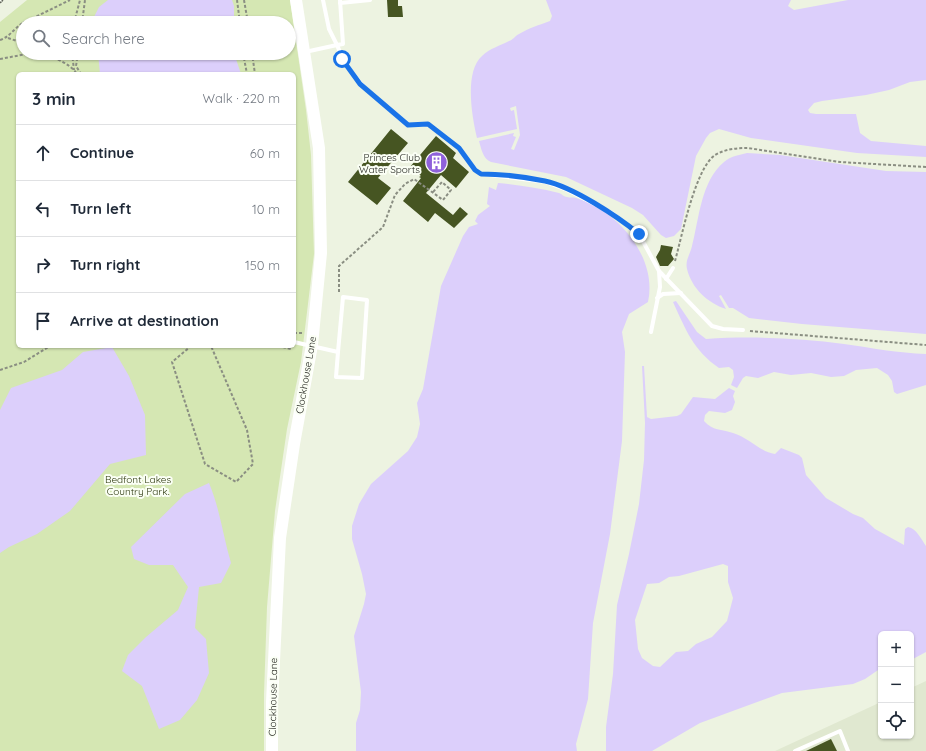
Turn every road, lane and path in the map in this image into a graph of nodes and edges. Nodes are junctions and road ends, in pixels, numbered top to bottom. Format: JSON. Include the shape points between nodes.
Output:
{"nodes":[{"id":1,"x":70,"y":0,"type":"edge"},
{"id":2,"x":80,"y":0,"type":"edge"},
{"id":3,"x":85,"y":0,"type":"edge"},
{"id":4,"x":237,"y":0,"type":"edge"},
{"id":5,"x":244,"y":0,"type":"edge"},
{"id":6,"x":296,"y":0,"type":"edge"},
{"id":7,"x":323,"y":0,"type":"edge"},
{"id":8,"x":370,"y":0,"type":"edge"},
{"id":9,"x":340,"y":1,"type":"edge"},
{"id":10,"x":37,"y":16,"type":"edge"},
{"id":11,"x":76,"y":16,"type":"edge"},
{"id":12,"x":83,"y":16,"type":"edge"},
{"id":13,"x":239,"y":16,"type":"edge"},
{"id":14,"x":247,"y":16,"type":"edge"},
{"id":15,"x":16,"y":28,"type":"edge"},
{"id":16,"x":8,"y":38,"type":"junction"},
{"id":17,"x":0,"y":40,"type":"edge"},
{"id":18,"x":16,"y":41,"type":"edge"},
{"id":19,"x":337,"y":45,"type":"junction"},
{"id":20,"x":304,"y":52,"type":"junction"},
{"id":21,"x":16,"y":56,"type":"edge"},
{"id":22,"x":0,"y":59,"type":"edge"},
{"id":23,"x":58,"y":60,"type":"edge"},
{"id":24,"x":73,"y":60,"type":"edge"},
{"id":25,"x":77,"y":60,"type":"edge"},
{"id":26,"x":245,"y":60,"type":"edge"},
{"id":27,"x":253,"y":60,"type":"edge"},
{"id":28,"x":74,"y":70,"type":"joint"},
{"id":29,"x":80,"y":72,"type":"edge"},
{"id":30,"x":248,"y":72,"type":"edge"},
{"id":31,"x":256,"y":72,"type":"edge"},
{"id":32,"x":926,"y":167,"type":"edge"},
{"id":33,"x":433,"y":192,"type":"junction"},
{"id":34,"x":673,"y":268,"type":"joint"},
{"id":35,"x":659,"y":271,"type":"junction"},
{"id":36,"x":666,"y":279,"type":"junction"},
{"id":37,"x":681,"y":294,"type":"junction"},
{"id":38,"x":343,"y":297,"type":"junction"},
{"id":39,"x":657,"y":299,"type":"junction"},
{"id":40,"x":743,"y":330,"type":"joint"},
{"id":41,"x":651,"y":332,"type":"dead end"},
{"id":42,"x":296,"y":333,"type":"edge"},
{"id":43,"x":306,"y":334,"type":"dead end"},
{"id":44,"x":296,"y":342,"type":"edge"},
{"id":45,"x":312,"y":345,"type":"junction"},
{"id":46,"x":926,"y":345,"type":"edge"},
{"id":47,"x":47,"y":348,"type":"edge"},
{"id":48,"x":190,"y":348,"type":"edge"},
{"id":49,"x":212,"y":348,"type":"edge"},
{"id":50,"x":338,"y":352,"type":"junction"},
{"id":51,"x":0,"y":370,"type":"edge"},
{"id":52,"x":272,"y":751,"type":"edge"},
{"id":53,"x":795,"y":751,"type":"edge"},
{"id":54,"x":848,"y":751,"type":"edge"}],
"edges":[{"from":1,"to":10,"type":"path"},
{"from":2,"to":11,"type":"path"},
{"from":3,"to":12,"type":"path"},
{"from":4,"to":13,"type":"path"},
{"from":5,"to":14,"type":"path"},
{"from":6,"to":20,"type":"main road","name":"Clockhouse Lane"},
{"from":7,"to":19,"type":"lane","via":[[329,29]]},
{"from":8,"to":9,"type":"lane"},
{"from":9,"to":19,"type":"lane","via":[[343,44]]},
{"from":15,"to":16,"type":"path"},
{"from":16,"to":17,"type":"path"},
{"from":16,"to":18,"type":"path"},
{"from":19,"to":20,"type":"lane"},
{"from":19,"to":35,"type":"lane","via":[[342,59],[360,84],[408,125],[428,124],[459,148],[481,174],[546,182],[612,213],[639,234]]},
{"from":20,"to":45,"type":"main road","name":"Clockhouse Lane","via":[[319,148],[321,253]]},
{"from":21,"to":22,"type":"path"},
{"from":23,"to":28,"type":"path"},
{"from":24,"to":28,"type":"path"},
{"from":25,"to":29,"type":"path","via":[[76,66]]},
{"from":26,"to":30,"type":"path"},
{"from":27,"to":31,"type":"path"},
{"from":32,"to":34,"type":"path","via":[[840,162],[748,148],[734,148],[716,155],[704,167]]},
{"from":33,"to":33,"type":"path","via":[[444,200],[451,190],[442,182]]},
{"from":33,"to":38,"type":"path","via":[[414,179],[395,195],[383,227],[339,266],[338,290]]},
{"from":34,"to":36,"type":"lane"},
{"from":35,"to":36,"type":"lane"},
{"from":35,"to":39,"type":"lane","via":[[660,287]]},
{"from":36,"to":37,"type":"lane"},
{"from":37,"to":39,"type":"lane","via":[[671,292]]},
{"from":37,"to":40,"type":"lane","via":[[712,326]]},
{"from":38,"to":50,"type":"lane"},
{"from":38,"to":50,"type":"lane","via":[[367,300],[362,378],[336,376]]},
{"from":39,"to":41,"type":"lane"},
{"from":40,"to":46,"type":"path"},
{"from":42,"to":43,"type":"path"},
{"from":44,"to":45,"type":"lane"},
{"from":45,"to":50,"type":"lane"},
{"from":45,"to":52,"type":"main road","name":"Clockhouse Lane","via":[[280,538]]},
{"from":47,"to":51,"type":"path","via":[[24,362]]},
{"from":48,"to":49,"type":"path","via":[[172,362],[205,464],[236,482],[253,464],[247,430]]},
{"from":53,"to":54,"type":"lane","via":[[840,731]]}]}
